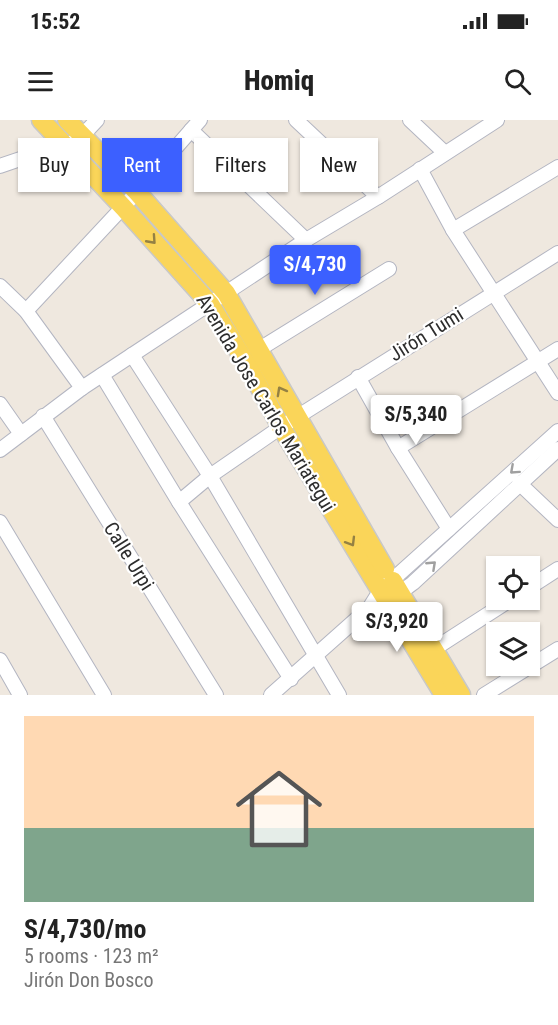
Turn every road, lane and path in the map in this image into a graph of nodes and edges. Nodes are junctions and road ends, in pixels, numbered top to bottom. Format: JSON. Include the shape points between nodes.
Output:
{"nodes":[{"id":1,"x":41,"y":120,"type":"edge"},
{"id":2,"x":67,"y":120,"type":"edge"},
{"id":3,"x":97,"y":120,"type":"edge"},
{"id":4,"x":296,"y":120,"type":"edge"},
{"id":5,"x":410,"y":120,"type":"edge"},
{"id":6,"x":496,"y":120,"type":"edge"},
{"id":7,"x":196,"y":125,"type":"edge"},
{"id":8,"x":82,"y":135,"type":"junction"},
{"id":9,"x":59,"y":138,"type":"edge"},
{"id":10,"x":78,"y":138,"type":"edge"},
{"id":11,"x":182,"y":141,"type":"edge"},
{"id":12,"x":445,"y":153,"type":"junction"},
{"id":13,"x":102,"y":156,"type":"edge"},
{"id":14,"x":18,"y":159,"type":"edge"},
{"id":15,"x":0,"y":166,"type":"edge"},
{"id":16,"x":558,"y":167,"type":"edge"},
{"id":17,"x":420,"y":169,"type":"junction"},
{"id":18,"x":90,"y":171,"type":"edge"},
{"id":19,"x":137,"y":192,"type":"joint"},
{"id":20,"x":378,"y":197,"type":"junction"},
{"id":21,"x":123,"y":207,"type":"junction"},
{"id":22,"x":453,"y":231,"type":"junction"},
{"id":23,"x":306,"y":240,"type":"junction"},
{"id":24,"x":558,"y":253,"type":"edge"},
{"id":25,"x":389,"y":270,"type":"dead end"},
{"id":26,"x":0,"y":286,"type":"edge"},
{"id":27,"x":493,"y":292,"type":"junction"},
{"id":28,"x":226,"y":293,"type":"junction"},
{"id":29,"x":210,"y":304,"type":"junction"},
{"id":30,"x":26,"y":311,"type":"junction"},
{"id":31,"x":558,"y":349,"type":"edge"},
{"id":32,"x":258,"y":350,"type":"junction"},
{"id":33,"x":132,"y":355,"type":"junction"},
{"id":34,"x":537,"y":362,"type":"junction"},
{"id":35,"x":102,"y":375,"type":"junction"},
{"id":36,"x":358,"y":377,"type":"junction"},
{"id":37,"x":82,"y":388,"type":"junction"},
{"id":38,"x":558,"y":393,"type":"edge"},
{"id":39,"x":0,"y":404,"type":"edge"},
{"id":40,"x":43,"y":416,"type":"junction"},
{"id":41,"x":289,"y":423,"type":"junction"},
{"id":42,"x":558,"y":431,"type":"edge"},
{"id":43,"x":21,"y":434,"type":"junction"},
{"id":44,"x":398,"y":448,"type":"junction"},
{"id":45,"x":558,"y":449,"type":"edge"},
{"id":46,"x":0,"y":450,"type":"edge"},
{"id":47,"x":210,"y":476,"type":"junction"},
{"id":48,"x":519,"y":483,"type":"junction"},
{"id":49,"x":179,"y":502,"type":"junction"},
{"id":50,"x":552,"y":503,"type":"edge"},
{"id":51,"x":558,"y":520,"type":"edge"},
{"id":52,"x":0,"y":522,"type":"edge"},
{"id":53,"x":449,"y":529,"type":"junction"},
{"id":54,"x":558,"y":569,"type":"edge"},
{"id":55,"x":540,"y":581,"type":"edge"},
{"id":56,"x":386,"y":591,"type":"junction"},
{"id":57,"x":494,"y":610,"type":"edge"},
{"id":58,"x":434,"y":649,"type":"junction"},
{"id":59,"x":558,"y":649,"type":"edge"},
{"id":60,"x":316,"y":656,"type":"junction"},
{"id":61,"x":0,"y":660,"type":"edge"},
{"id":62,"x":291,"y":679,"type":"junction"},
{"id":63,"x":20,"y":695,"type":"edge"},
{"id":64,"x":104,"y":695,"type":"edge"},
{"id":65,"x":216,"y":695,"type":"edge"},
{"id":66,"x":271,"y":695,"type":"edge"},
{"id":67,"x":339,"y":695,"type":"edge"},
{"id":68,"x":444,"y":695,"type":"edge"},
{"id":69,"x":461,"y":695,"type":"edge"},
{"id":70,"x":484,"y":695,"type":"edge"}],
"edges":[{"from":1,"to":9,"type":"main road","name":"Avenida Jose Carlos Mariategui"},
{"from":2,"to":8,"type":"main road","name":"Avenida Jose Carlos Mariategui"},
{"from":3,"to":8,"type":"street"},
{"from":4,"to":20,"type":"street"},
{"from":5,"to":12,"type":"street"},
{"from":6,"to":12,"type":"street"},
{"from":7,"to":11,"type":"street"},
{"from":7,"to":23,"type":"street"},
{"from":8,"to":10,"type":"street"},
{"from":8,"to":13,"type":"main road","name":"Avenida Jose Carlos Mariategui"},
{"from":12,"to":17,"type":"street"},
{"from":14,"to":15,"type":"street"},
{"from":16,"to":22,"type":"street"},
{"from":17,"to":20,"type":"street"},
{"from":17,"to":22,"type":"street"},
{"from":18,"to":21,"type":"main road","name":"Avenida Jose Carlos Mariategui"},
{"from":19,"to":21,"type":"street"},
{"from":19,"to":28,"type":"main road","name":"Avenida Jose Carlos Mariategui"},
{"from":20,"to":23,"type":"street"},
{"from":21,"to":29,"type":"main road","name":"Avenida Jose Carlos Mariategui","one_way":true},
{"from":21,"to":30,"type":"street"},
{"from":22,"to":27,"type":"street"},
{"from":23,"to":28,"type":"street"},
{"from":24,"to":27,"type":"street","name":"Jirón Tumi"},
{"from":25,"to":32,"type":"street"},
{"from":26,"to":30,"type":"street"},
{"from":27,"to":34,"type":"street"},
{"from":27,"to":36,"type":"street","name":"Jirón Tumi"},
{"from":28,"to":29,"type":"street"},
{"from":28,"to":32,"type":"main road","name":"Avenida Jose Carlos Mariategui"},
{"from":29,"to":33,"type":"street"},
{"from":29,"to":41,"type":"main road","name":"Avenida Jose Carlos Mariategui"},
{"from":30,"to":37,"type":"street"},
{"from":31,"to":34,"type":"street"},
{"from":41,"to":32,"type":"main road","name":"Avenida Jose Carlos Mariategui","one_way":true},
{"from":33,"to":35,"type":"street"},
{"from":33,"to":47,"type":"street"},
{"from":34,"to":38,"type":"street"},
{"from":34,"to":44,"type":"street"},
{"from":35,"to":37,"type":"street"},
{"from":35,"to":49,"type":"street"},
{"from":36,"to":41,"type":"street","name":"Jirón Tumi"},
{"from":36,"to":44,"type":"street"},
{"from":37,"to":40,"type":"street"},
{"from":39,"to":43,"type":"street"},
{"from":40,"to":43,"type":"street"},
{"from":40,"to":65,"type":"street","name":"Calle Urpi"},
{"from":41,"to":47,"type":"street","name":"Jirón Tumi"},
{"from":41,"to":56,"type":"main road","name":"Avenida Jose Carlos Mariategui"},
{"from":42,"to":53,"type":"street","one_way":true},
{"from":43,"to":46,"type":"street"},
{"from":44,"to":53,"type":"street"},
{"from":45,"to":48,"type":"street"},
{"from":47,"to":49,"type":"street","name":"Jirón Tumi"},
{"from":47,"to":60,"type":"street"},
{"from":48,"to":50,"type":"street"},
{"from":56,"to":48,"type":"street","one_way":true},
{"from":49,"to":62,"type":"street"},
{"from":50,"to":51,"type":"street"},
{"from":52,"to":64,"type":"street"},
{"from":53,"to":56,"type":"street"},
{"from":54,"to":55,"type":"street"},
{"from":56,"to":58,"type":"main road"},
{"from":56,"to":60,"type":"street"},
{"from":56,"to":68,"type":"main road"},
{"from":57,"to":58,"type":"street"},
{"from":58,"to":69,"type":"main road"},
{"from":59,"to":70,"type":"street"},
{"from":60,"to":62,"type":"street"},
{"from":60,"to":67,"type":"street"},
{"from":61,"to":63,"type":"street"},
{"from":62,"to":66,"type":"street"}]}
